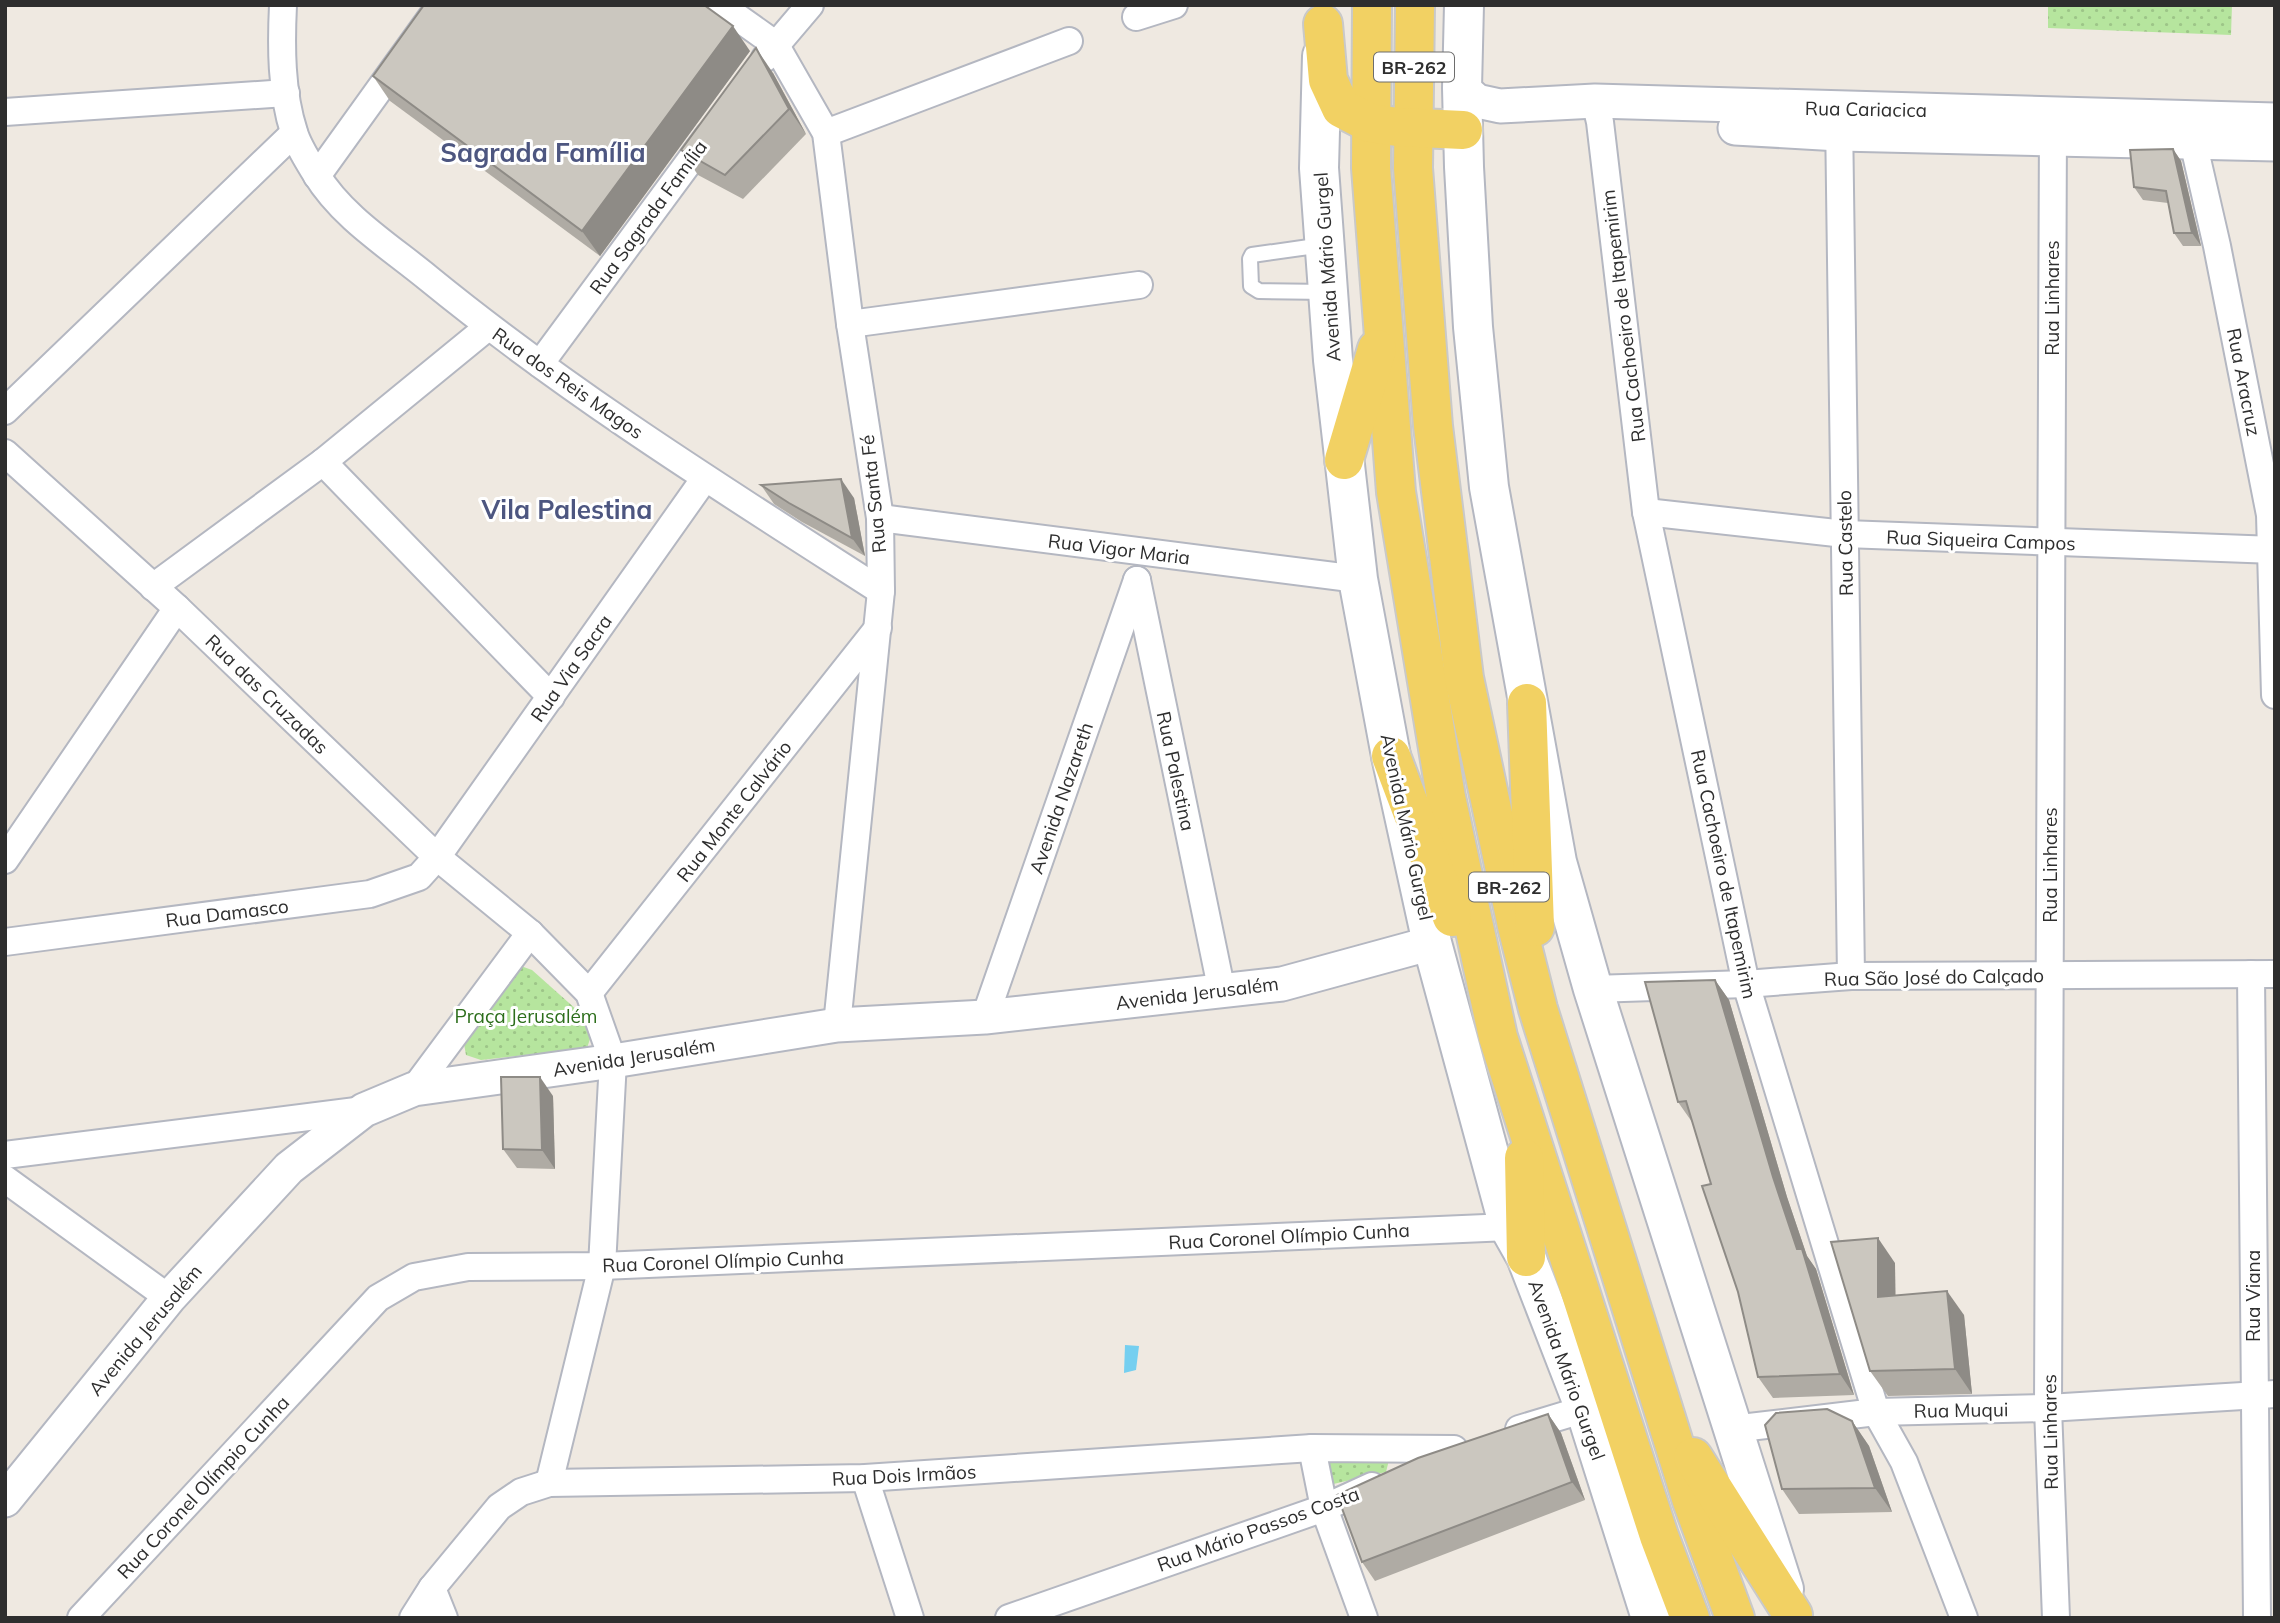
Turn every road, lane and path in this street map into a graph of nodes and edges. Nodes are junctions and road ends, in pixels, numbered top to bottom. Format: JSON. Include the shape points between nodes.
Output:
{"nodes":[{"id":1,"x":283,"y":5,"type":"edge"},
{"id":2,"x":440,"y":5,"type":"edge"},
{"id":3,"x":720,"y":5,"type":"edge"},
{"id":4,"x":810,"y":5,"type":"edge"},
{"id":5,"x":1174,"y":5,"type":"edge"},
{"id":6,"x":1372,"y":5,"type":"edge"},
{"id":7,"x":1415,"y":5,"type":"edge"},
{"id":8,"x":1464,"y":5,"type":"edge"},
{"id":9,"x":1323,"y":15,"type":"edge"},
{"id":10,"x":1136,"y":17,"type":"dead end"},
{"id":11,"x":1069,"y":41,"type":"dead end"},
{"id":12,"x":775,"y":44,"type":"junction"},
{"id":13,"x":751,"y":78,"type":"edge"},
{"id":14,"x":1462,"y":88,"type":"junction"},
{"id":15,"x":286,"y":93,"type":"junction"},
{"id":16,"x":727,"y":111,"type":"edge"},
{"id":17,"x":5,"y":112,"type":"edge"},
{"id":18,"x":1597,"y":112,"type":"junction"},
{"id":19,"x":2275,"y":120,"type":"edge"},
{"id":20,"x":1839,"y":122,"type":"junction"},
{"id":21,"x":1370,"y":123,"type":"junction"},
{"id":22,"x":2053,"y":126,"type":"junction"},
{"id":23,"x":1413,"y":128,"type":"junction"},
{"id":24,"x":2190,"y":129,"type":"junction"},
{"id":25,"x":1463,"y":130,"type":"junction"},
{"id":26,"x":294,"y":133,"type":"junction"},
{"id":27,"x":826,"y":133,"type":"junction"},
{"id":28,"x":2275,"y":144,"type":"edge"},
{"id":29,"x":317,"y":176,"type":"junction"},
{"id":30,"x":1325,"y":245,"type":"junction"},
{"id":31,"x":1139,"y":285,"type":"dead end"},
{"id":32,"x":1328,"y":292,"type":"junction"},
{"id":33,"x":850,"y":324,"type":"junction"},
{"id":34,"x":488,"y":327,"type":"junction"},
{"id":35,"x":1384,"y":327,"type":"junction"},
{"id":36,"x":540,"y":364,"type":"junction"},
{"id":37,"x":5,"y":411,"type":"edge"},
{"id":38,"x":5,"y":453,"type":"edge"},
{"id":39,"x":1344,"y":460,"type":"junction"},
{"id":40,"x":323,"y":462,"type":"junction"},
{"id":41,"x":705,"y":478,"type":"junction"},
{"id":42,"x":1646,"y":512,"type":"junction"},
{"id":43,"x":880,"y":518,"type":"junction"},
{"id":44,"x":1845,"y":534,"type":"junction"},
{"id":45,"x":2051,"y":543,"type":"junction"},
{"id":46,"x":2273,"y":550,"type":"edge"},
{"id":47,"x":1133,"y":551,"type":"junction"},
{"id":48,"x":1358,"y":579,"type":"junction"},
{"id":49,"x":1137,"y":580,"type":"junction"},
{"id":50,"x":152,"y":587,"type":"junction"},
{"id":51,"x":881,"y":591,"type":"junction"},
{"id":52,"x":177,"y":608,"type":"junction"},
{"id":53,"x":878,"y":628,"type":"junction"},
{"id":54,"x":2275,"y":695,"type":"edge"},
{"id":55,"x":551,"y":697,"type":"junction"},
{"id":56,"x":1527,"y":703,"type":"junction"},
{"id":57,"x":1391,"y":756,"type":"junction"},
{"id":58,"x":437,"y":857,"type":"junction"},
{"id":59,"x":5,"y":860,"type":"edge"},
{"id":60,"x":530,"y":933,"type":"junction"},
{"id":61,"x":5,"y":942,"type":"edge"},
{"id":62,"x":1432,"y":943,"type":"junction"},
{"id":63,"x":2263,"y":974,"type":"edge"},
{"id":64,"x":2050,"y":975,"type":"junction"},
{"id":65,"x":1851,"y":976,"type":"junction"},
{"id":66,"x":1746,"y":984,"type":"junction"},
{"id":67,"x":1594,"y":989,"type":"junction"},
{"id":68,"x":1222,"y":992,"type":"junction"},
{"id":69,"x":589,"y":993,"type":"junction"},
{"id":70,"x":1538,"y":1009,"type":"junction"},
{"id":71,"x":985,"y":1017,"type":"junction"},
{"id":72,"x":837,"y":1025,"type":"junction"},
{"id":73,"x":1498,"y":1037,"type":"junction"},
{"id":74,"x":613,"y":1061,"type":"junction"},
{"id":75,"x":414,"y":1089,"type":"junction"},
{"id":76,"x":364,"y":1110,"type":"junction"},
{"id":77,"x":1524,"y":1117,"type":"junction"},
{"id":78,"x":5,"y":1155,"type":"edge"},
{"id":79,"x":5,"y":1179,"type":"edge"},
{"id":80,"x":1518,"y":1242,"type":"junction"},
{"id":81,"x":603,"y":1266,"type":"junction"},
{"id":82,"x":169,"y":1298,"type":"junction"},
{"id":83,"x":2264,"y":1394,"type":"edge"},
{"id":84,"x":2048,"y":1408,"type":"junction"},
{"id":85,"x":1585,"y":1409,"type":"junction"},
{"id":86,"x":1664,"y":1411,"type":"junction"},
{"id":87,"x":1876,"y":1412,"type":"junction"},
{"id":88,"x":1732,"y":1429,"type":"junction"},
{"id":89,"x":1312,"y":1448,"type":"junction"},
{"id":90,"x":1454,"y":1449,"type":"junction"},
{"id":91,"x":865,"y":1479,"type":"junction"},
{"id":92,"x":549,"y":1483,"type":"junction"},
{"id":93,"x":5,"y":1500,"type":"edge"},
{"id":94,"x":1324,"y":1508,"type":"junction"},
{"id":95,"x":432,"y":1588,"type":"junction"},
{"id":96,"x":1793,"y":1616,"type":"edge"},
{"id":97,"x":82,"y":1618,"type":"edge"},
{"id":98,"x":413,"y":1618,"type":"edge"},
{"id":99,"x":444,"y":1618,"type":"edge"},
{"id":100,"x":910,"y":1618,"type":"edge"},
{"id":101,"x":1009,"y":1618,"type":"edge"},
{"id":102,"x":1364,"y":1618,"type":"edge"},
{"id":103,"x":1651,"y":1618,"type":"edge"},
{"id":104,"x":1690,"y":1618,"type":"edge"},
{"id":105,"x":1735,"y":1618,"type":"edge"},
{"id":106,"x":1964,"y":1618,"type":"edge"},
{"id":107,"x":2056,"y":1618,"type":"edge"},
{"id":108,"x":2257,"y":1618,"type":"edge"}],
"edges":[{"from":1,"to":15,"type":"street","name":"Rua dos Reis Magos"},
{"from":2,"to":29,"type":"street"},
{"from":3,"to":12,"type":"street","name":"Rua Santa Fé"},
{"from":4,"to":12,"type":"street"},
{"from":5,"to":10,"type":"street"},
{"from":6,"to":21,"type":"main road","name":"Avenida Mário Gurgel","number":"BR-262"},
{"from":7,"to":23,"type":"main road","number":"BR-262"},
{"from":8,"to":14,"type":"main road","number":"BR-262"},
{"from":9,"to":21,"type":"main road","via":[[1328,80],[1341,108]]},
{"from":9,"to":30,"type":"main road","name":"Avenida Mário Gurgel","via":[[1319,168]]},
{"from":11,"to":27,"type":"street"},
{"from":12,"to":13,"type":"street"},
{"from":12,"to":27,"type":"street","name":"Rua Santa Fé"},
{"from":14,"to":18,"type":"street","name":"Rua Cariacica","via":[[1477,101],[1500,106]]},
{"from":14,"to":25,"type":"main road","number":"BR-262"},
{"from":15,"to":17,"type":"street"},
{"from":15,"to":26,"type":"street","name":"Rua dos Reis Magos"},
{"from":16,"to":36,"type":"street","name":"Rua Sagrada Família"},
{"from":18,"to":20,"type":"street","name":"Rua Cariacica"},
{"from":18,"to":25,"type":"street","name":"Rua Cariacica"},
{"from":18,"to":42,"type":"street","name":"Rua Cachoeiro de Itapemirim"},
{"from":19,"to":24,"type":"street","name":"Rua Cariacica"},
{"from":20,"to":22,"type":"street","name":"Rua Cariacica"},
{"from":20,"to":44,"type":"street","name":"Rua Castelo"},
{"from":21,"to":23,"type":"main road"},
{"from":21,"to":35,"type":"main road","name":"Avenida Mário Gurgel","number":"BR-262"},
{"from":22,"to":24,"type":"street","name":"Rua Cariacica"},
{"from":22,"to":45,"type":"street","name":"Rua Linhares"},
{"from":23,"to":25,"type":"main road"},
{"from":23,"to":70,"type":"main road","number":"BR-262","via":[[1433,426],[1464,678]]},
{"from":24,"to":28,"type":"street","name":"Rua Cariacica"},
{"from":24,"to":46,"type":"street","name":"Rua Aracruz","via":[[2264,476]]},
{"from":25,"to":56,"type":"main road","number":"BR-262","via":[[1473,327],[1489,487]]},
{"from":26,"to":29,"type":"street","name":"Rua dos Reis Magos"},
{"from":26,"to":37,"type":"street"},
{"from":27,"to":33,"type":"street","name":"Rua Santa Fé"},
{"from":29,"to":34,"type":"street","name":"Rua dos Reis Magos","via":[[343,209]]},
{"from":30,"to":32,"type":"main road","name":"Avenida Mário Gurgel"},
{"from":30,"to":32,"type":"lane","via":[[1252,255],[1251,286],[1259,291]]},
{"from":31,"to":33,"type":"street"},
{"from":32,"to":39,"type":"main road","name":"Avenida Mário Gurgel"},
{"from":33,"to":43,"type":"street","name":"Rua Santa Fé"},
{"from":34,"to":36,"type":"street","name":"Rua dos Reis Magos"},
{"from":34,"to":40,"type":"street"},
{"from":35,"to":39,"type":"main road"},
{"from":35,"to":73,"type":"main road","name":"Avenida Mário Gurgel","number":"BR-262","via":[[1399,505],[1446,797]]},
{"from":36,"to":41,"type":"street","name":"Rua dos Reis Magos"},
{"from":38,"to":50,"type":"street","name":"Rua das Cruzadas"},
{"from":39,"to":48,"type":"main road","name":"Avenida Mário Gurgel"},
{"from":40,"to":50,"type":"street"},
{"from":40,"to":55,"type":"street"},
{"from":41,"to":51,"type":"street","name":"Rua dos Reis Magos"},
{"from":41,"to":55,"type":"street","name":"Rua Via Sacra"},
{"from":42,"to":44,"type":"street","name":"Rua Siqueira Campos"},
{"from":42,"to":66,"type":"street","name":"Rua Cachoeiro de Itapemirim"},
{"from":43,"to":47,"type":"street","name":"Rua Vigor Maria"},
{"from":43,"to":51,"type":"street","name":"Rua Santa Fé"},
{"from":44,"to":45,"type":"street","name":"Rua Siqueira Campos"},
{"from":44,"to":65,"type":"street","name":"Rua Castelo"},
{"from":45,"to":46,"type":"street","name":"Rua Siqueira Campos"},
{"from":45,"to":64,"type":"street","name":"Rua Linhares"},
{"from":46,"to":54,"type":"street","name":"Rua Aracruz"},
{"from":47,"to":48,"type":"street","name":"Rua Vigor Maria"},
{"from":47,"to":49,"type":"street","name":"Rua Palestina"},
{"from":48,"to":57,"type":"main road","name":"Avenida Mário Gurgel"},
{"from":49,"to":68,"type":"street","name":"Rua Palestina"},
{"from":49,"to":71,"type":"street","name":"Avenida Nazareth"},
{"from":50,"to":52,"type":"street","name":"Rua das Cruzadas"},
{"from":51,"to":53,"type":"street","name":"Rua Santa Fé"},
{"from":52,"to":58,"type":"street","name":"Rua das Cruzadas"},
{"from":52,"to":59,"type":"street"},
{"from":53,"to":69,"type":"street","name":"Rua Monte Calvário"},
{"from":53,"to":72,"type":"street","name":"Rua Santa Fé"},
{"from":55,"to":58,"type":"street","name":"Rua Via Sacra"},
{"from":56,"to":67,"type":"main road","number":"BR-262","via":[[1557,862]]},
{"from":56,"to":70,"type":"main road"},
{"from":57,"to":62,"type":"main road","name":"Avenida Mário Gurgel"},
{"from":57,"to":73,"type":"main road"},
{"from":58,"to":60,"type":"street","name":"Rua das Cruzadas"},
{"from":58,"to":61,"type":"street","name":"Rua Damasco","via":[[419,877],[370,894]]},
{"from":60,"to":69,"type":"street","name":"Rua das Cruzadas"},
{"from":60,"to":75,"type":"street"},
{"from":62,"to":68,"type":"street","name":"Avenida Jerusalém","via":[[1282,984]]},
{"from":62,"to":80,"type":"main road","name":"Avenida Mário Gurgel"},
{"from":63,"to":64,"type":"street","name":"Rua São José do Calçado"},
{"from":63,"to":83,"type":"street","name":"Rua Viana"},
{"from":64,"to":65,"type":"street","name":"Rua São José do Calçado"},
{"from":64,"to":84,"type":"street","name":"Rua Linhares"},
{"from":65,"to":66,"type":"street","name":"Rua São José do Calçado"},
{"from":66,"to":67,"type":"street","name":"Rua São José do Calçado"},
{"from":66,"to":87,"type":"street","name":"Rua Cachoeiro de Itapemirim"},
{"from":67,"to":88,"type":"main road","number":"BR-262"},
{"from":68,"to":71,"type":"street","name":"Avenida Jerusalém"},
{"from":69,"to":74,"type":"street","name":"Rua das Cruzadas"},
{"from":70,"to":86,"type":"main road","number":"BR-262"},
{"from":71,"to":72,"type":"street","name":"Avenida Jerusalém"},
{"from":72,"to":74,"type":"street","name":"Avenida Jerusalém"},
{"from":73,"to":77,"type":"main road","name":"Avenida Mário Gurgel","number":"BR-262"},
{"from":74,"to":75,"type":"street","name":"Avenida Jerusalém"},
{"from":74,"to":81,"type":"street"},
{"from":75,"to":76,"type":"street","name":"Avenida Jerusalém"},
{"from":76,"to":78,"type":"street"},
{"from":76,"to":82,"type":"street","name":"Avenida Jerusalém","via":[[289,1167]]},
{"from":77,"to":80,"type":"main road"},
{"from":77,"to":104,"type":"main road","name":"Avenida Mário Gurgel","number":"BR-262","via":[[1659,1536]]},
{"from":79,"to":82,"type":"street"},
{"from":80,"to":81,"type":"street","name":"Rua Coronel Olímpio Cunha"},
{"from":80,"to":85,"type":"main road","name":"Avenida Mário Gurgel"},
{"from":81,"to":92,"type":"street"},
{"from":81,"to":97,"type":"street","name":"Rua Coronel Olímpio Cunha","via":[[468,1267],[414,1277],[379,1298]]},
{"from":82,"to":93,"type":"street","name":"Avenida Jerusalém"},
{"from":83,"to":84,"type":"street","name":"Rua Muqui"},
{"from":83,"to":108,"type":"street","name":"Rua Viana"},
{"from":84,"to":87,"type":"street","name":"Rua Muqui"},
{"from":84,"to":107,"type":"street","name":"Rua Linhares"},
{"from":85,"to":90,"type":"street","name":"Rua Mário Passos Costa"},
{"from":85,"to":103,"type":"main road","name":"Avenida Mário Gurgel"},
{"from":86,"to":96,"type":"main road"},
{"from":86,"to":105,"type":"main road","number":"BR-262"},
{"from":87,"to":88,"type":"street","name":"Rua Muqui"},
{"from":87,"to":106,"type":"street","name":"Rua Cachoeiro de Itapemirim","via":[[1904,1462]]},
{"from":88,"to":96,"type":"main road","number":"BR-262"},
{"from":89,"to":90,"type":"street","name":"Rua Dois Irmãos"},
{"from":89,"to":91,"type":"street","name":"Rua Dois Irmãos"},
{"from":89,"to":94,"type":"street"},
{"from":90,"to":94,"type":"street","name":"Rua Mário Passos Costa"},
{"from":91,"to":92,"type":"street","name":"Rua Dois Irmãos"},
{"from":91,"to":100,"type":"street"},
{"from":92,"to":95,"type":"street","name":"Rua Dois Irmãos","via":[[521,1492],[499,1507]]},
{"from":94,"to":101,"type":"street","name":"Rua Mário Passos Costa"},
{"from":94,"to":102,"type":"street"},
{"from":95,"to":98,"type":"street","name":"Rua Dois Irmãos"},
{"from":95,"to":99,"type":"street"}]}
